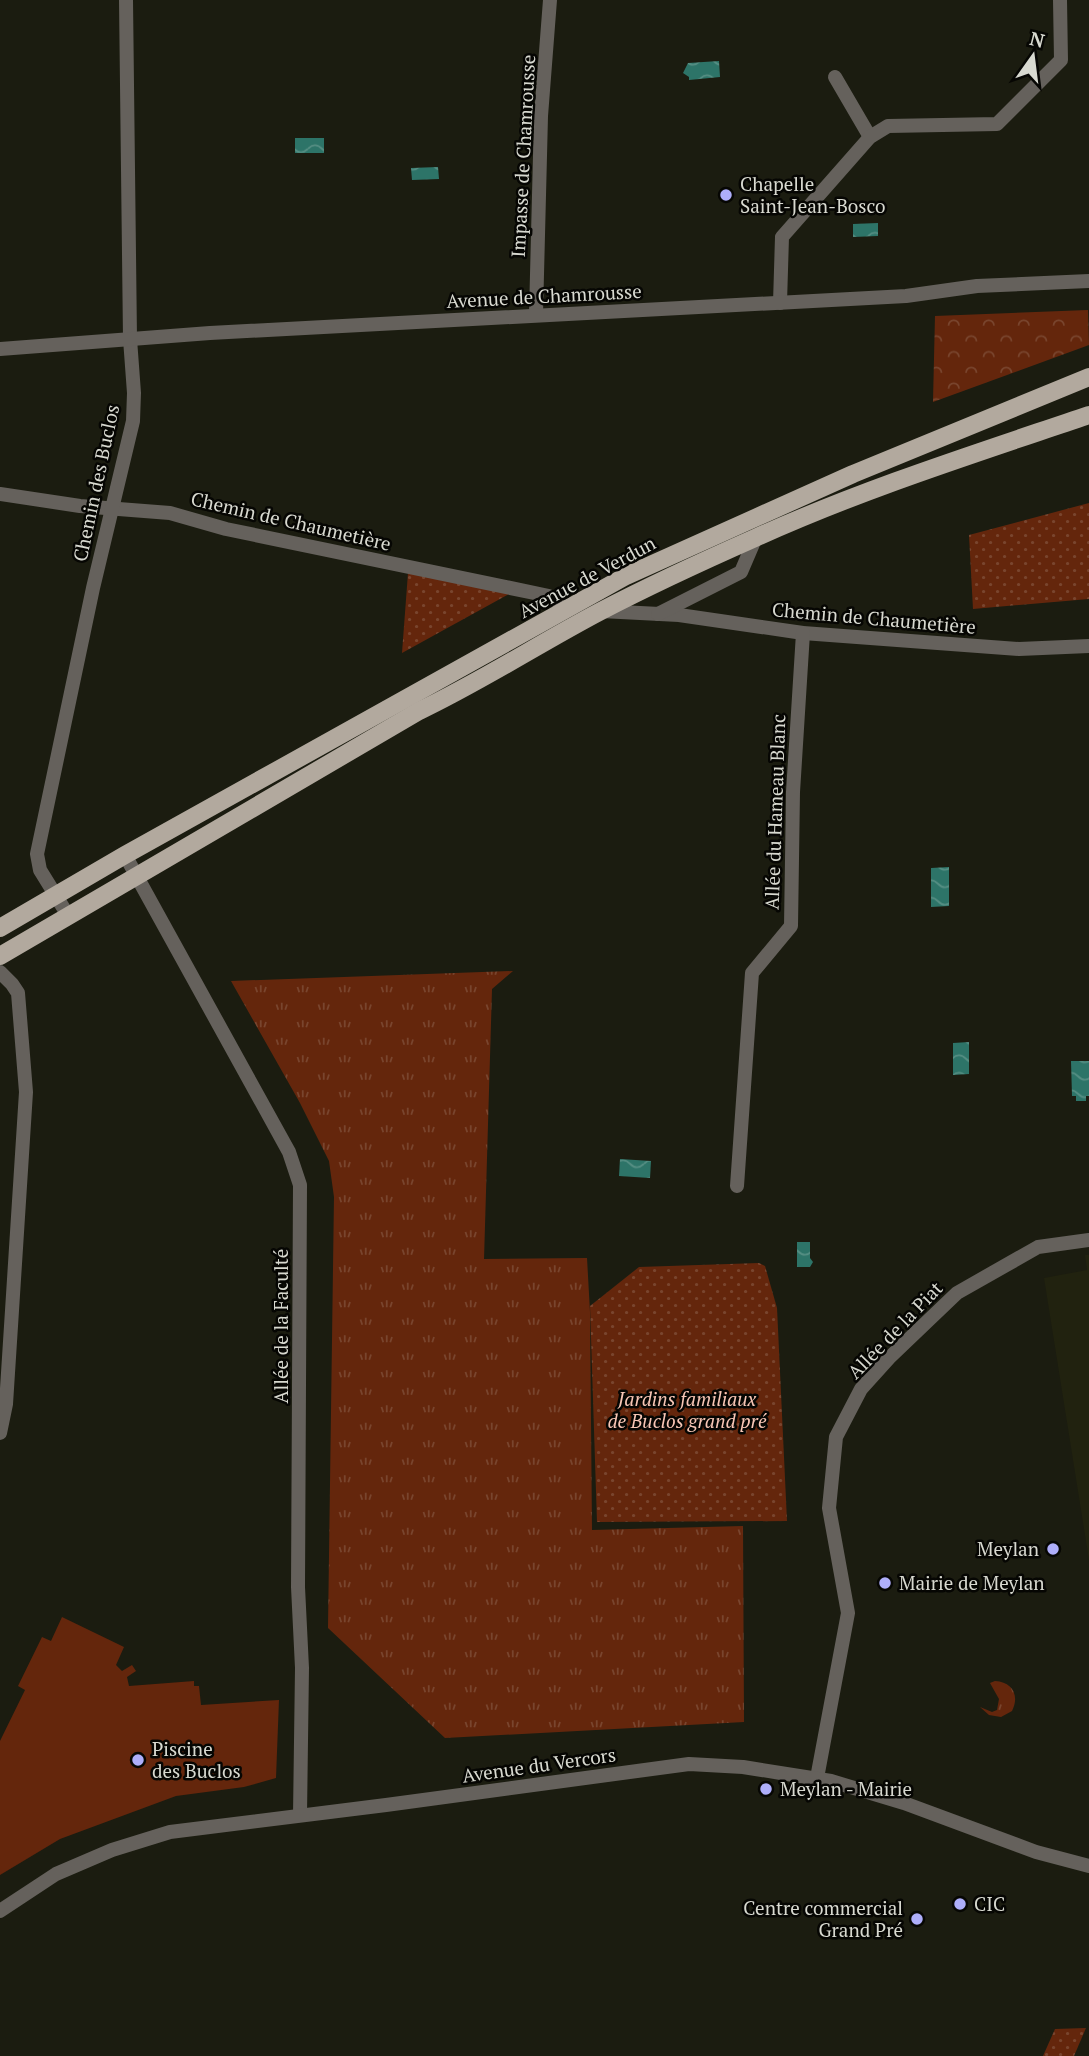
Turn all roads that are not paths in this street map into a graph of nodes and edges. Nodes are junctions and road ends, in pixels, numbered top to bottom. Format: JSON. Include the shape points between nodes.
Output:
{"nodes":[{"id":1,"x":126,"y":0,"type":"edge"},
{"id":2,"x":550,"y":0,"type":"edge"},
{"id":3,"x":1060,"y":0,"type":"edge"},
{"id":4,"x":835,"y":77,"type":"dead end"},
{"id":5,"x":870,"y":137,"type":"junction"},
{"id":6,"x":1089,"y":281,"type":"edge"},
{"id":7,"x":780,"y":303,"type":"junction"},
{"id":8,"x":536,"y":314,"type":"junction"},
{"id":9,"x":130,"y":339,"type":"junction"},
{"id":10,"x":0,"y":349,"type":"edge"},
{"id":11,"x":1089,"y":377,"type":"edge"},
{"id":12,"x":1089,"y":415,"type":"edge"},
{"id":13,"x":0,"y":494,"type":"edge"},
{"id":14,"x":113,"y":509,"type":"junction"},
{"id":15,"x":756,"y":537,"type":"junction"},
{"id":16,"x":569,"y":608,"type":"junction"},
{"id":17,"x":601,"y":611,"type":"junction"},
{"id":18,"x":657,"y":614,"type":"junction"},
{"id":19,"x":803,"y":633,"type":"junction"},
{"id":20,"x":1089,"y":646,"type":"edge"},
{"id":21,"x":125,"y":855,"type":"junction"},
{"id":22,"x":139,"y":877,"type":"junction"},
{"id":23,"x":54,"y":896,"type":"junction"},
{"id":24,"x":69,"y":917,"type":"junction"},
{"id":25,"x":0,"y":928,"type":"edge"},
{"id":26,"x":0,"y":956,"type":"edge"},
{"id":27,"x":0,"y":972,"type":"edge"},
{"id":28,"x":737,"y":1186,"type":"dead end"},
{"id":29,"x":1089,"y":1241,"type":"edge"},
{"id":30,"x":0,"y":1433,"type":"edge"},
{"id":31,"x":817,"y":1778,"type":"junction"},
{"id":32,"x":300,"y":1815,"type":"junction"},
{"id":33,"x":1089,"y":1866,"type":"edge"},
{"id":34,"x":0,"y":1911,"type":"edge"}],
"edges":[{"from":1,"to":9,"type":"street","name":"Chemin des Buclos"},
{"from":2,"to":8,"type":"street","name":"Impasse de Chamrousse","via":[[541,116]]},
{"from":3,"to":5,"type":"street","via":[[1061,60],[997,124],[888,126]]},
{"from":4,"to":5,"type":"street"},
{"from":5,"to":7,"type":"street","via":[[782,237]]},
{"from":6,"to":7,"type":"street","name":"Avenue de Chamrousse"},
{"from":7,"to":8,"type":"street","name":"Avenue de Chamrousse"},
{"from":8,"to":9,"type":"street","name":"Avenue de Chamrousse"},
{"from":9,"to":10,"type":"street","name":"Avenue de Chamrousse"},
{"from":9,"to":14,"type":"street","name":"Chemin des Buclos","via":[[133,421]]},
{"from":11,"to":16,"type":"main road","name":"Avenue de Verdun","via":[[853,474],[626,576]]},
{"from":12,"to":15,"type":"main road","name":"Avenue de Verdun","via":[[904,478]]},
{"from":13,"to":14,"type":"street","name":"Chemin de Chaumetière"},
{"from":14,"to":16,"type":"street","name":"Chemin de Chaumetière","via":[[170,513],[226,529],[549,596]]},
{"from":14,"to":23,"type":"street","name":"Chemin des Buclos","via":[[37,853]]},
{"from":15,"to":17,"type":"main road","name":"Avenue de Verdun"},
{"from":15,"to":18,"type":"street","name":"Chemin de Chaumetière","via":[[741,572]]},
{"from":16,"to":21,"type":"main road","name":"Avenue de Verdun"},
{"from":17,"to":18,"type":"street","name":"Chemin de Chaumetière"},
{"from":17,"to":22,"type":"main road","name":"Avenue de Verdun","via":[[409,717]]},
{"from":18,"to":19,"type":"street","name":"Chemin de Chaumetière"},
{"from":19,"to":20,"type":"street","name":"Chemin de Chaumetière","via":[[1019,649]]},
{"from":19,"to":28,"type":"street","name":"Allée du Hameau Blanc","via":[[793,792],[792,926],[752,973]]},
{"from":21,"to":22,"type":"street"},
{"from":21,"to":23,"type":"main road","name":"Avenue de Verdun"},
{"from":22,"to":24,"type":"main road","name":"Avenue de Verdun"},
{"from":22,"to":32,"type":"street","name":"Allée de la Faculté","via":[[289,1152],[300,1185]]},
{"from":23,"to":24,"type":"street","name":"Chemin des Buclos"},
{"from":23,"to":25,"type":"main road","name":"Avenue de Verdun"},
{"from":24,"to":26,"type":"main road","name":"Avenue de Verdun"},
{"from":27,"to":30,"type":"street","via":[[18,993],[26,1092],[6,1404]]},
{"from":29,"to":31,"type":"street","name":"Allée de la Piat","via":[[1038,1247],[957,1293],[861,1389],[836,1437],[828,1506],[848,1613]]},
{"from":31,"to":32,"type":"street","name":"Avenue du Vercors","via":[[689,1764]]},
{"from":31,"to":33,"type":"street","name":"Avenue du Vercors"},
{"from":32,"to":34,"type":"street","name":"Avenue du Vercors","via":[[170,1832],[112,1850],[56,1874]]}]}
